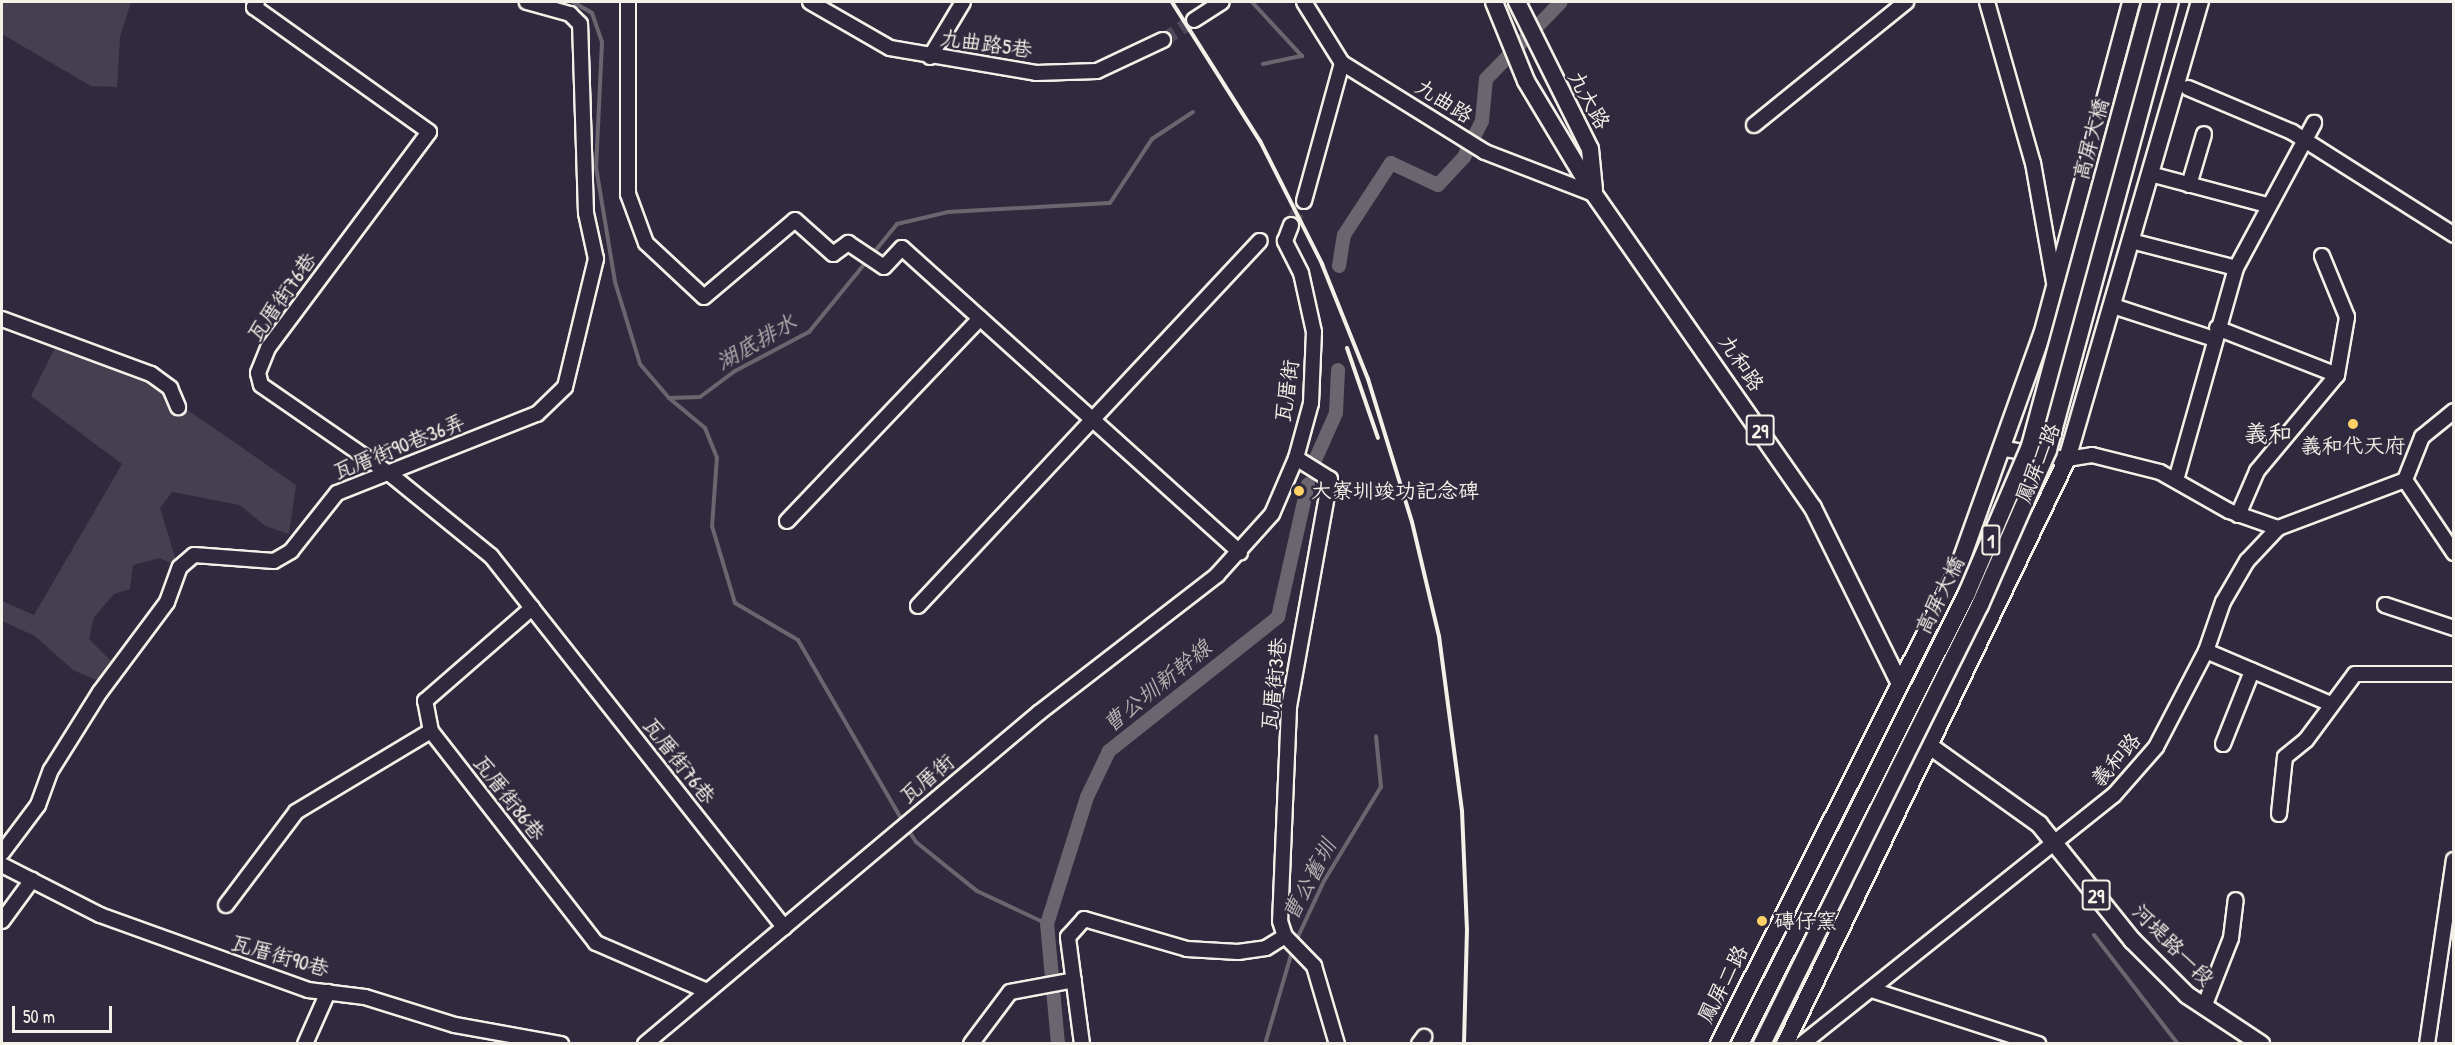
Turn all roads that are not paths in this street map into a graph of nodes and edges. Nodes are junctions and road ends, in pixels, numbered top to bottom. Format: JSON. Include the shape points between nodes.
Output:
{"nodes":[{"id":1,"x":257,"y":2,"type":"edge"},
{"id":2,"x":265,"y":2,"type":"edge"},
{"id":3,"x":527,"y":2,"type":"edge"},
{"id":4,"x":628,"y":2,"type":"edge"},
{"id":5,"x":810,"y":2,"type":"edge"},
{"id":6,"x":963,"y":2,"type":"edge"},
{"id":7,"x":1222,"y":2,"type":"edge"},
{"id":8,"x":1305,"y":2,"type":"edge"},
{"id":9,"x":1517,"y":2,"type":"edge"},
{"id":10,"x":1906,"y":2,"type":"edge"},
{"id":11,"x":1987,"y":2,"type":"edge"},
{"id":12,"x":2131,"y":2,"type":"edge"},
{"id":13,"x":2151,"y":2,"type":"edge"},
{"id":14,"x":2170,"y":2,"type":"edge"},
{"id":15,"x":2200,"y":2,"type":"edge"},
{"id":16,"x":1495,"y":3,"type":"edge"},
{"id":17,"x":1194,"y":20,"type":"tunnel mouth"},
{"id":18,"x":1163,"y":40,"type":"tunnel mouth"},
{"id":19,"x":930,"y":57,"type":"junction"},
{"id":20,"x":1342,"y":63,"type":"junction"},
{"id":21,"x":2188,"y":88,"type":"dead end"},
{"id":22,"x":2314,"y":123,"type":"dead end"},
{"id":23,"x":1755,"y":125,"type":"dead end"},
{"id":24,"x":2204,"y":134,"type":"dead end"},
{"id":25,"x":2304,"y":139,"type":"junction"},
{"id":26,"x":2151,"y":174,"type":"junction"},
{"id":27,"x":2189,"y":184,"type":"junction"},
{"id":28,"x":1594,"y":194,"type":"junction"},
{"id":29,"x":1304,"y":201,"type":"tunnel mouth"},
{"id":30,"x":2267,"y":205,"type":"junction"},
{"id":31,"x":1291,"y":225,"type":"tunnel mouth"},
{"id":32,"x":2454,"y":235,"type":"edge"},
{"id":33,"x":1259,"y":241,"type":"dead end"},
{"id":34,"x":2131,"y":241,"type":"junction"},
{"id":35,"x":2322,"y":256,"type":"dead end"},
{"id":36,"x":2236,"y":268,"type":"junction"},
{"id":37,"x":2055,"y":286,"type":"junction"},
{"id":38,"x":2113,"y":306,"type":"junction"},
{"id":39,"x":980,"y":318,"type":"junction"},
{"id":40,"x":2,"y":319,"type":"edge"},
{"id":41,"x":2216,"y":333,"type":"junction"},
{"id":42,"x":2337,"y":375,"type":"junction"},
{"id":43,"x":178,"y":407,"type":"dead end"},
{"id":44,"x":2454,"y":411,"type":"edge"},
{"id":45,"x":1093,"y":419,"type":"junction"},
{"id":46,"x":2005,"y":449,"type":"junction"},
{"id":47,"x":1296,"y":458,"type":"junction"},
{"id":48,"x":2067,"y":459,"type":"junction"},
{"id":49,"x":390,"y":474,"type":"junction"},
{"id":50,"x":2176,"y":480,"type":"junction"},
{"id":51,"x":2405,"y":480,"type":"junction"},
{"id":52,"x":2238,"y":515,"type":"junction"},
{"id":53,"x":787,"y":521,"type":"dead end"},
{"id":54,"x":2278,"y":528,"type":"junction"},
{"id":55,"x":1240,"y":552,"type":"junction"},
{"id":56,"x":2454,"y":553,"type":"edge"},
{"id":57,"x":2385,"y":605,"type":"dead end"},
{"id":58,"x":918,"y":606,"type":"dead end"},
{"id":59,"x":532,"y":608,"type":"junction"},
{"id":60,"x":2454,"y":628,"type":"edge"},
{"id":61,"x":2206,"y":651,"type":"junction"},
{"id":62,"x":2252,"y":671,"type":"junction"},
{"id":63,"x":2454,"y":674,"type":"edge"},
{"id":64,"x":1900,"y":681,"type":"junction"},
{"id":65,"x":2331,"y":704,"type":"junction"},
{"id":66,"x":431,"y":732,"type":"junction"},
{"id":67,"x":2223,"y":744,"type":"dead end"},
{"id":68,"x":1931,"y":747,"type":"junction"},
{"id":69,"x":2279,"y":814,"type":"dead end"},
{"id":70,"x":2055,"y":844,"type":"junction"},
{"id":71,"x":2,"y":853,"type":"edge"},
{"id":72,"x":2454,"y":860,"type":"edge"},
{"id":73,"x":2,"y":865,"type":"edge"},
{"id":74,"x":32,"y":880,"type":"junction"},
{"id":75,"x":2235,"y":900,"type":"dead end"},
{"id":76,"x":226,"y":905,"type":"dead end"},
{"id":77,"x":2,"y":921,"type":"edge"},
{"id":78,"x":784,"y":927,"type":"junction"},
{"id":79,"x":1288,"y":939,"type":"junction"},
{"id":80,"x":1069,"y":980,"type":"junction"},
{"id":81,"x":1872,"y":990,"type":"junction"},
{"id":82,"x":707,"y":991,"type":"junction"},
{"id":83,"x":328,"y":992,"type":"junction"},
{"id":84,"x":2204,"y":1007,"type":"junction"},
{"id":85,"x":305,"y":1044,"type":"edge"},
{"id":86,"x":561,"y":1044,"type":"edge"},
{"id":87,"x":645,"y":1044,"type":"edge"},
{"id":88,"x":971,"y":1044,"type":"edge"},
{"id":89,"x":1082,"y":1044,"type":"edge"},
{"id":90,"x":1337,"y":1044,"type":"edge"},
{"id":91,"x":1719,"y":1044,"type":"edge"},
{"id":92,"x":1740,"y":1044,"type":"edge"},
{"id":93,"x":1762,"y":1044,"type":"edge"},
{"id":94,"x":1785,"y":1044,"type":"edge"},
{"id":95,"x":1802,"y":1044,"type":"edge"},
{"id":96,"x":2038,"y":1044,"type":"edge"},
{"id":97,"x":2260,"y":1044,"type":"edge"},
{"id":98,"x":2427,"y":1044,"type":"edge"}],
"edges":[{"from":1,"to":2,"type":"street"},
{"from":1,"to":49,"type":"street","name":"瓦厝街76巷","via":[[254,7],[267,12],[429,132],[268,348],[258,373],[261,385]]},
{"from":3,"to":49,"type":"street","name":"瓦厝街90巷36弄","via":[[570,14],[580,24],[586,213],[596,259],[565,387],[537,414]]},
{"from":4,"to":39,"type":"street","via":[[628,194],[646,243],[704,297],[795,220],[833,254],[848,243],[884,267],[902,248]]},
{"from":5,"to":19,"type":"street","name":"九曲路5巷","via":[[882,44]]},
{"from":6,"to":19,"type":"street"},
{"from":7,"to":17,"type":"street"},
{"from":8,"to":20,"type":"street","name":"九曲路"},
{"from":9,"to":28,"type":"main road","name":"九大路","number":"29","via":[[1544,65],[1590,149]]},
{"from":10,"to":23,"type":"street"},
{"from":11,"to":37,"type":"street","name":"鳳屏二路","via":[[2033,163]]},
{"from":12,"to":37,"type":"main road","name":"鳳屏二路","number":"1"},
{"from":13,"to":92,"type":"main road","name":"高屏大橋","number":"1","bridge":true,"via":[[2030,446],[1967,593]]},
{"from":14,"to":93,"type":"main road","name":"高屏大橋","number":"1","bridge":true,"via":[[2048,450],[1980,604]]},
{"from":15,"to":26,"type":"main road","name":"鳳屏二路","number":"1"},
{"from":16,"to":28,"type":"main road","name":"九和路","number":"29","via":[[1526,81]]},
{"from":18,"to":19,"type":"street","name":"九曲路5巷","via":[[1097,71],[1036,73]]},
{"from":20,"to":28,"type":"street","name":"九曲路","via":[[1485,152]]},
{"from":20,"to":29,"type":"street"},
{"from":21,"to":25,"type":"street"},
{"from":22,"to":25,"type":"street"},
{"from":24,"to":27,"type":"street"},
{"from":25,"to":30,"type":"street"},
{"from":25,"to":32,"type":"street"},
{"from":26,"to":27,"type":"street"},
{"from":26,"to":34,"type":"main road","name":"鳳屏二路","number":"1"},
{"from":27,"to":30,"type":"street"},
{"from":28,"to":64,"type":"main road","name":"九和路","number":"29","via":[[1813,508]]},
{"from":30,"to":36,"type":"street"},
{"from":31,"to":47,"type":"street","name":"瓦厝街","via":[[1285,242],[1301,273],[1314,332],[1311,403]]},
{"from":33,"to":45,"type":"street"},
{"from":34,"to":36,"type":"street"},
{"from":34,"to":38,"type":"main road","name":"鳳屏二路","number":"1"},
{"from":35,"to":42,"type":"street","via":[[2347,317]]},
{"from":36,"to":41,"type":"street"},
{"from":37,"to":46,"type":"main road","name":"鳳屏二路","number":"1"},
{"from":38,"to":41,"type":"street"},
{"from":38,"to":48,"type":"main road","name":"鳳屏二路","number":"1"},
{"from":39,"to":45,"type":"street"},
{"from":39,"to":53,"type":"street"},
{"from":40,"to":43,"type":"street","via":[[150,374],[170,388]]},
{"from":41,"to":42,"type":"street"},
{"from":41,"to":50,"type":"street"},
{"from":42,"to":52,"type":"street","via":[[2257,471]]},
{"from":44,"to":51,"type":"street","via":[[2422,437]]},
{"from":45,"to":55,"type":"street"},
{"from":45,"to":58,"type":"street"},
{"from":46,"to":48,"type":"street"},
{"from":46,"to":64,"type":"main road","name":"鳳屏二路","number":"1","via":[[1958,569]]},
{"from":47,"to":55,"type":"street","name":"瓦厝街","via":[[1272,514]]},
{"from":47,"to":79,"type":"street","name":"瓦厝街3巷","via":[[1330,479],[1289,708],[1280,921]]},
{"from":48,"to":50,"type":"street","via":[[2092,455]]},
{"from":48,"to":68,"type":"main road","name":"鳳屏二路","number":"1"},
{"from":49,"to":59,"type":"street","name":"瓦厝街76巷","via":[[491,555]]},
{"from":49,"to":71,"type":"street","name":"瓦厝街90巷36弄","via":[[326,501],[291,551],[274,561],[194,555],[180,567],[167,602],[100,692],[51,770],[38,805]]},
{"from":50,"to":52,"type":"street"},
{"from":51,"to":54,"type":"street"},
{"from":51,"to":56,"type":"street"},
{"from":52,"to":54,"type":"street"},
{"from":54,"to":61,"type":"street","name":"義和路","via":[[2234,582]]},
{"from":55,"to":78,"type":"street","name":"瓦厝街"},
{"from":57,"to":60,"type":"street"},
{"from":59,"to":66,"type":"street","name":"瓦厝街86巷","via":[[425,701]]},
{"from":59,"to":78,"type":"street","name":"瓦厝街76巷"},
{"from":61,"to":62,"type":"street"},
{"from":61,"to":70,"type":"street","name":"義和路","via":[[2156,747],[2096,813]]},
{"from":62,"to":65,"type":"street"},
{"from":62,"to":67,"type":"street"},
{"from":63,"to":65,"type":"street","via":[[2355,674]]},
{"from":64,"to":68,"type":"main road","name":"九和路","number":"29"},
{"from":64,"to":91,"type":"main road","name":"鳳屏二路","number":"1"},
{"from":65,"to":69,"type":"street","via":[[2306,740],[2285,757]]},
{"from":66,"to":76,"type":"street","via":[[296,812]]},
{"from":66,"to":82,"type":"street","name":"瓦厝街86巷","via":[[596,943]]},
{"from":68,"to":70,"type":"main road","name":"河堤路一段","number":"29","via":[[2039,824]]},
{"from":68,"to":94,"type":"main road","name":"鳳屏二路","number":"1"},
{"from":70,"to":81,"type":"street","name":"義和路"},
{"from":70,"to":84,"type":"main road","name":"河堤路一段","number":"29","via":[[2132,940]]},
{"from":72,"to":98,"type":"street"},
{"from":73,"to":74,"type":"street","name":"瓦厝街90巷"},
{"from":74,"to":77,"type":"street"},
{"from":74,"to":83,"type":"street","name":"瓦厝街90巷","via":[[179,947]]},
{"from":75,"to":84,"type":"street","via":[[2231,938]]},
{"from":78,"to":82,"type":"street","name":"瓦厝街"},
{"from":79,"to":80,"type":"street","via":[[1266,948],[1238,952],[1187,949],[1084,919],[1068,937]]},
{"from":79,"to":90,"type":"street","via":[[1308,956]]},
{"from":80,"to":88,"type":"street","via":[[1032,984],[999,1001]]},
{"from":80,"to":89,"type":"street"},
{"from":81,"to":95,"type":"street","name":"義和路"},
{"from":81,"to":96,"type":"street"},
{"from":82,"to":87,"type":"street","name":"瓦厝街"},
{"from":83,"to":85,"type":"street"},
{"from":83,"to":86,"type":"street","name":"瓦厝街90巷","via":[[364,997],[455,1025]]},
{"from":84,"to":97,"type":"main road","name":"河堤路一段","number":"29"}]}
